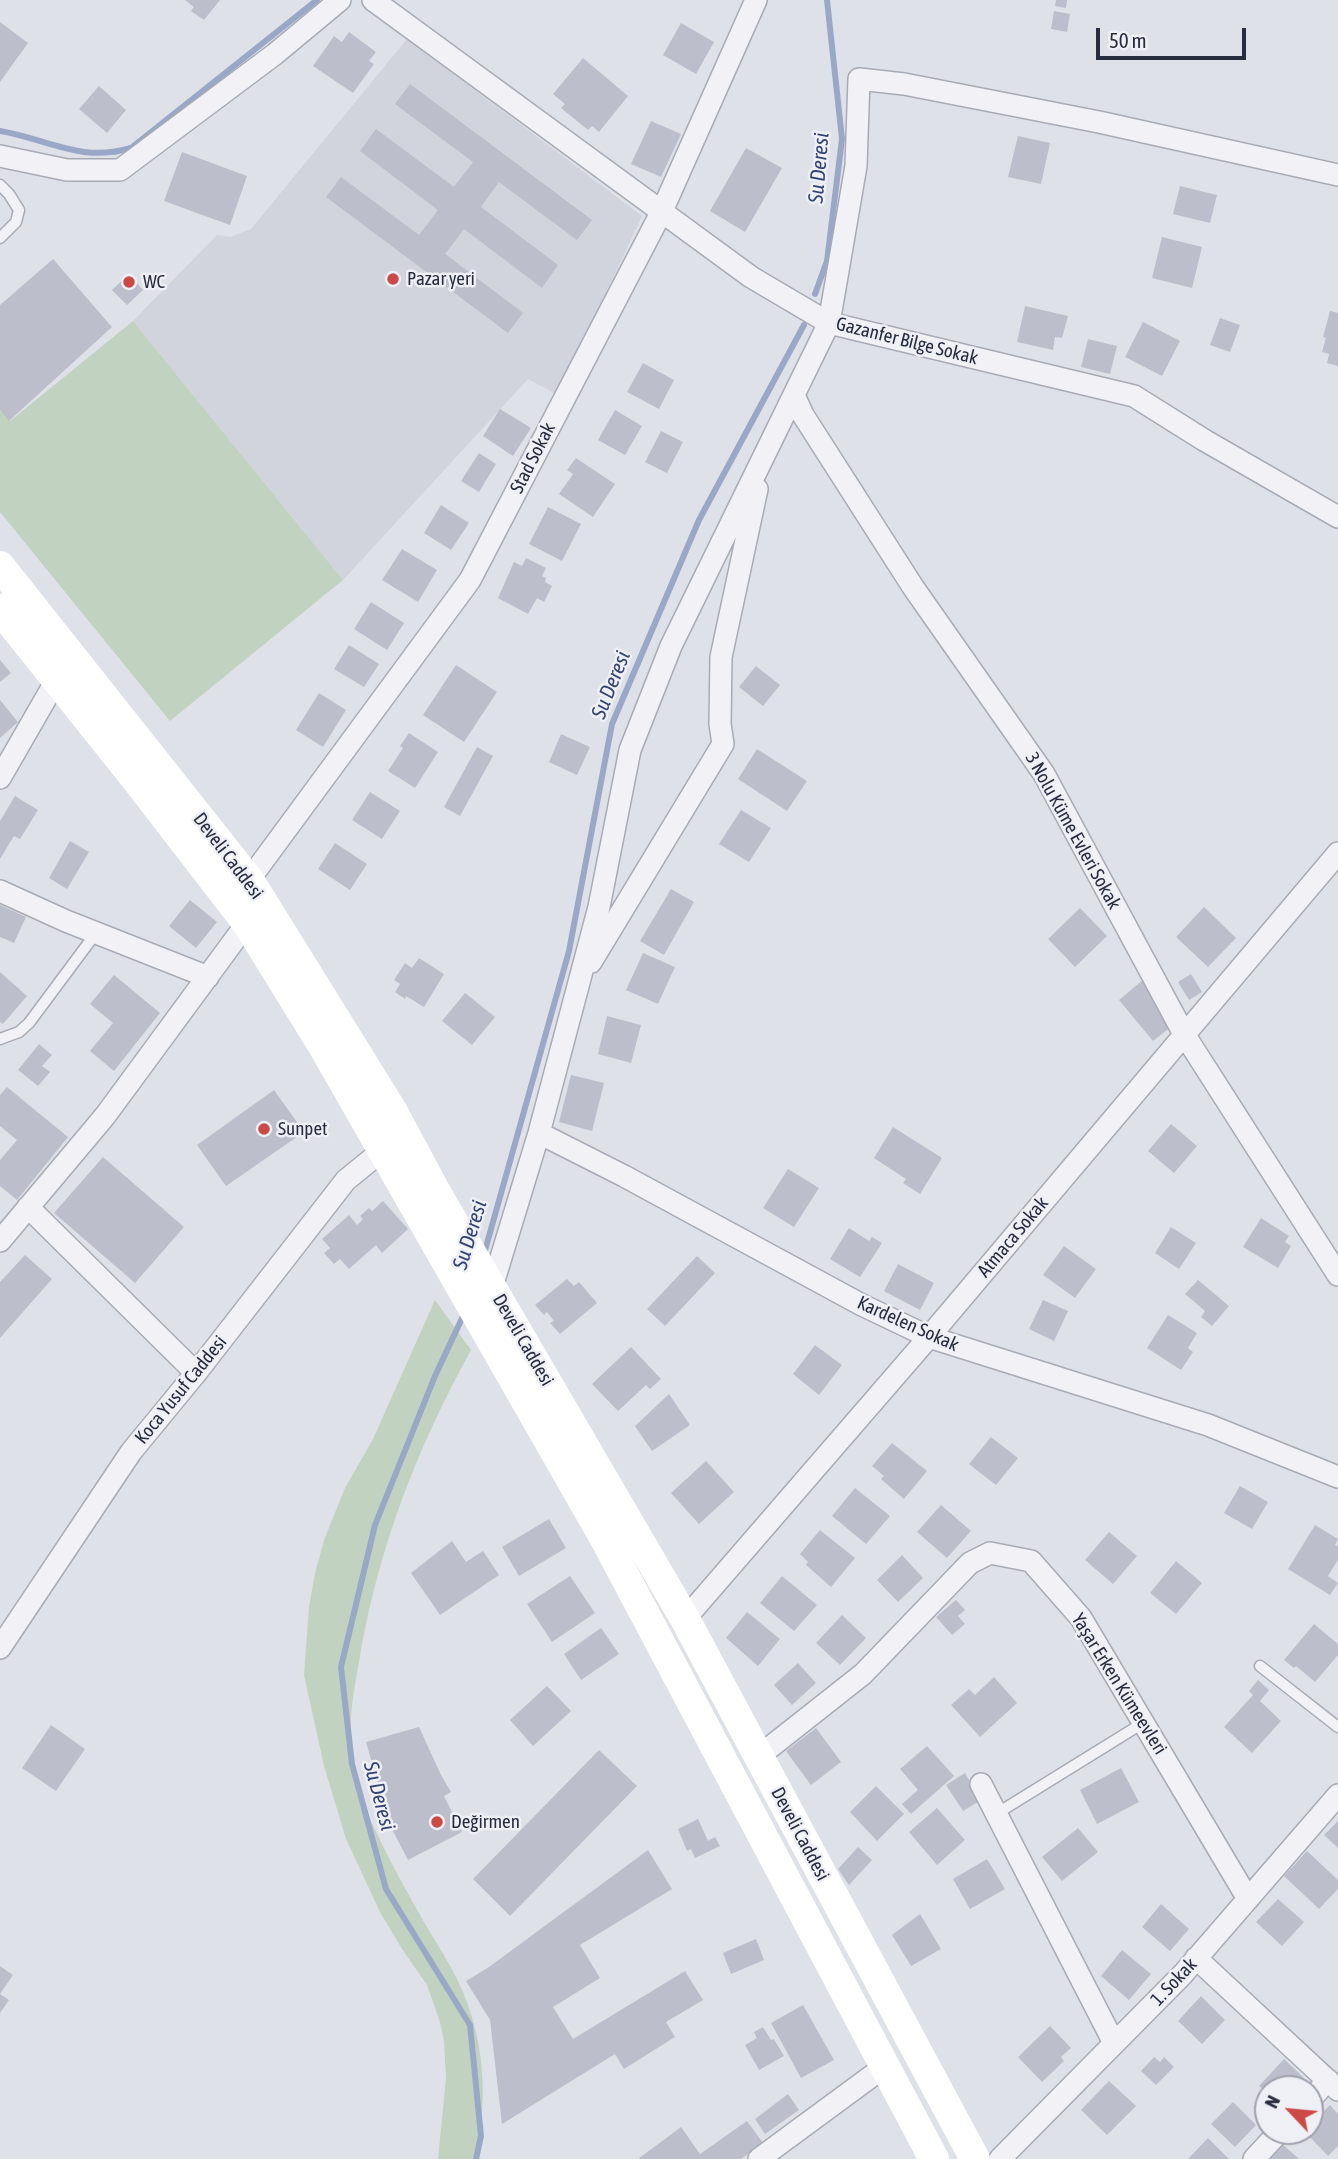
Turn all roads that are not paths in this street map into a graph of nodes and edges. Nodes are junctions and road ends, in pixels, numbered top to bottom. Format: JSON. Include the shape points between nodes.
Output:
{"nodes":[{"id":1,"x":340,"y":0,"type":"edge"},
{"id":2,"x":373,"y":0,"type":"edge"},
{"id":3,"x":756,"y":0,"type":"edge"},
{"id":4,"x":0,"y":156,"type":"edge"},
{"id":5,"x":1338,"y":175,"type":"edge"},
{"id":6,"x":0,"y":185,"type":"edge"},
{"id":7,"x":662,"y":211,"type":"junction"},
{"id":8,"x":0,"y":238,"type":"edge"},
{"id":9,"x":829,"y":323,"type":"junction"},
{"id":10,"x":794,"y":395,"type":"junction"},
{"id":11,"x":763,"y":458,"type":"junction"},
{"id":12,"x":1337,"y":513,"type":"edge"},
{"id":13,"x":0,"y":566,"type":"edge"},
{"id":14,"x":0,"y":609,"type":"edge"},
{"id":15,"x":57,"y":679,"type":"junction"},
{"id":16,"x":0,"y":779,"type":"edge"},
{"id":17,"x":1336,"y":861,"type":"edge"},
{"id":18,"x":249,"y":880,"type":"junction"},
{"id":19,"x":0,"y":891,"type":"edge"},
{"id":20,"x":247,"y":923,"type":"junction"},
{"id":21,"x":96,"y":933,"type":"junction"},
{"id":22,"x":208,"y":977,"type":"junction"},
{"id":23,"x":579,"y":982,"type":"junction"},
{"id":24,"x":1184,"y":1034,"type":"junction"},
{"id":25,"x":0,"y":1039,"type":"edge"},
{"id":26,"x":539,"y":1133,"type":"junction"},
{"id":27,"x":383,"y":1150,"type":"junction"},
{"id":28,"x":28,"y":1207,"type":"junction"},
{"id":29,"x":0,"y":1241,"type":"edge"},
{"id":30,"x":1338,"y":1275,"type":"edge"},
{"id":31,"x":484,"y":1291,"type":"junction"},
{"id":32,"x":929,"y":1337,"type":"junction"},
{"id":33,"x":196,"y":1373,"type":"junction"},
{"id":34,"x":1338,"y":1477,"type":"edge"},
{"id":35,"x":685,"y":1619,"type":"junction"},
{"id":36,"x":0,"y":1648,"type":"edge"},
{"id":37,"x":1260,"y":1666,"type":"dead end"},
{"id":38,"x":1143,"y":1723,"type":"junction"},
{"id":39,"x":1338,"y":1727,"type":"edge"},
{"id":40,"x":759,"y":1756,"type":"junction"},
{"id":41,"x":981,"y":1784,"type":"dead end"},
{"id":42,"x":1338,"y":1795,"type":"edge"},
{"id":43,"x":996,"y":1814,"type":"junction"},
{"id":44,"x":1248,"y":1899,"type":"junction"},
{"id":45,"x":1196,"y":1958,"type":"junction"},
{"id":46,"x":1114,"y":2043,"type":"junction"},
{"id":47,"x":884,"y":2067,"type":"junction"},
{"id":48,"x":1333,"y":2085,"type":"edge"},
{"id":49,"x":1267,"y":2145,"type":"edge"},
{"id":50,"x":759,"y":2159,"type":"edge"},
{"id":51,"x":933,"y":2159,"type":"edge"},
{"id":52,"x":975,"y":2159,"type":"edge"},
{"id":53,"x":1000,"y":2159,"type":"edge"},
{"id":54,"x":1254,"y":2159,"type":"edge"}],
"edges":[{"from":1,"to":4,"type":"street","via":[[120,170],[67,170]]},
{"from":2,"to":7,"type":"street","name":"Gazanfer Bilge Sokak"},
{"from":3,"to":7,"type":"street","name":"Stad Sokak"},
{"from":5,"to":9,"type":"street","via":[[1099,122],[859,79],[856,166]]},
{"from":6,"to":8,"type":"lane","via":[[19,210],[16,222]]},
{"from":7,"to":9,"type":"street","name":"Gazanfer Bilge Sokak","via":[[751,277]]},
{"from":7,"to":18,"type":"street","name":"Stad Sokak","via":[[470,580]]},
{"from":9,"to":10,"type":"street"},
{"from":9,"to":12,"type":"street","name":"Gazanfer Bilge Sokak","via":[[1135,396]]},
{"from":10,"to":11,"type":"street"},
{"from":10,"to":24,"type":"street","name":"3 Nolu Küme Evleri Sokak","via":[[913,587],[1044,774]]},
{"from":11,"to":23,"type":"street","via":[[671,646],[630,750]]},
{"from":11,"to":23,"type":"street","via":[[721,657],[723,744]]},
{"from":13,"to":18,"type":"main road","name":"Develi Caddesi"},
{"from":14,"to":15,"type":"main road","name":"Develi Caddesi"},
{"from":15,"to":16,"type":"street"},
{"from":15,"to":20,"type":"main road","name":"Develi Caddesi"},
{"from":17,"to":24,"type":"street","name":"Atmaca Sokak"},
{"from":18,"to":31,"type":"main road","name":"Develi Caddesi","via":[[393,1112],[464,1240]]},
{"from":19,"to":21,"type":"street"},
{"from":20,"to":22,"type":"street"},
{"from":20,"to":27,"type":"main road","name":"Develi Caddesi"},
{"from":21,"to":22,"type":"street"},
{"from":21,"to":25,"type":"lane","via":[[29,1023]]},
{"from":22,"to":28,"type":"street","via":[[105,1116]]},
{"from":23,"to":26,"type":"street"},
{"from":24,"to":30,"type":"street","name":"3 Nolu Küme Evleri Sokak"},
{"from":24,"to":32,"type":"street","name":"Atmaca Sokak"},
{"from":26,"to":31,"type":"street"},
{"from":26,"to":32,"type":"street","name":"Kardelen Sokak"},
{"from":27,"to":31,"type":"main road","name":"Develi Caddesi","via":[[452,1270]]},
{"from":27,"to":33,"type":"street","name":"Koca Yusuf Caddesi","via":[[346,1180]]},
{"from":28,"to":29,"type":"street"},
{"from":28,"to":33,"type":"street"},
{"from":31,"to":35,"type":"main road","name":"Develi Caddesi"},
{"from":31,"to":47,"type":"main road","name":"Develi Caddesi","via":[[605,1539]]},
{"from":32,"to":34,"type":"street","name":"Kardelen Sokak","via":[[1208,1425]]},
{"from":32,"to":35,"type":"street","name":"Atmaca Sokak"},
{"from":33,"to":36,"type":"street","name":"Koca Yusuf Caddesi","via":[[131,1452]]},
{"from":35,"to":40,"type":"main road","name":"Develi Caddesi"},
{"from":37,"to":39,"type":"lane"},
{"from":38,"to":40,"type":"street","name":"Yaşar Erken Kümeevleri","via":[[1081,1618],[1031,1561],[990,1553],[970,1563],[863,1674]]},
{"from":38,"to":43,"type":"lane"},
{"from":38,"to":44,"type":"street","name":"Yaşar Erken Kümeevleri"},
{"from":40,"to":52,"type":"main road","name":"Develi Caddesi"},
{"from":41,"to":43,"type":"street"},
{"from":42,"to":44,"type":"street","name":"1. Sokak"},
{"from":43,"to":46,"type":"street"},
{"from":44,"to":45,"type":"street","name":"1. Sokak"},
{"from":45,"to":46,"type":"street","name":"1. Sokak"},
{"from":45,"to":48,"type":"street"},
{"from":46,"to":53,"type":"street","name":"1. Sokak"},
{"from":47,"to":50,"type":"street"},
{"from":47,"to":51,"type":"main road","name":"Develi Caddesi"},
{"from":49,"to":54,"type":"street"}]}
